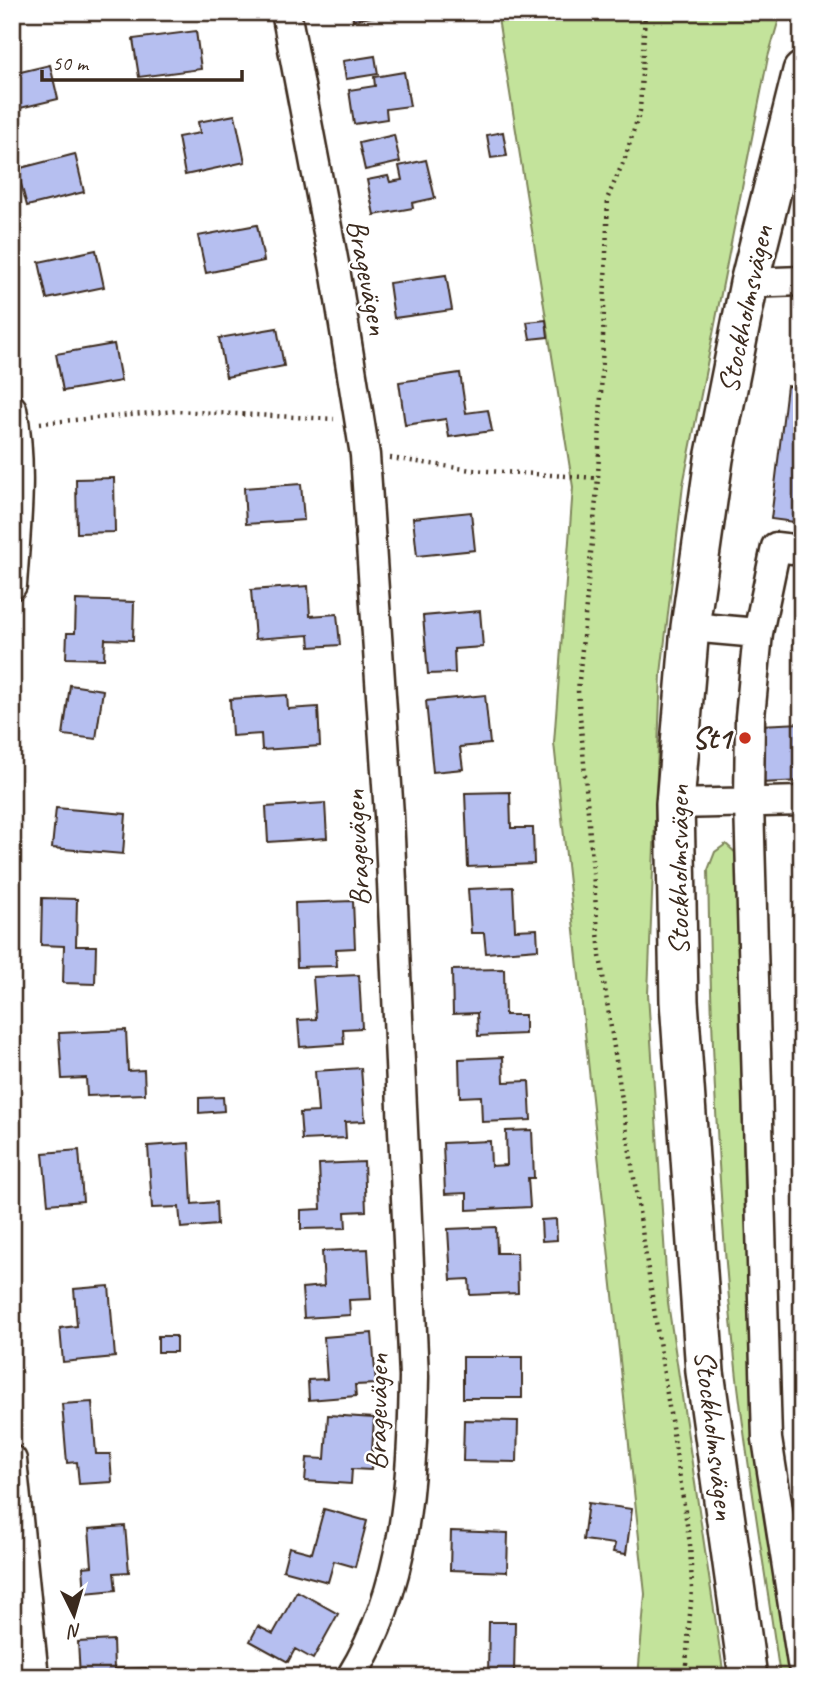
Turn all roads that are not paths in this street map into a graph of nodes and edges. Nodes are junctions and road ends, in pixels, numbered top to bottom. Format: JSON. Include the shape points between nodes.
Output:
{"nodes":[{"id":1,"x":286,"y":12,"type":"edge"},
{"id":2,"x":802,"y":71,"type":"edge"},
{"id":3,"x":802,"y":281,"type":"edge"},
{"id":4,"x":749,"y":283,"type":"junction"},
{"id":5,"x":14,"y":418,"type":"edge"},
{"id":6,"x":802,"y":550,"type":"edge"},
{"id":7,"x":12,"y":585,"type":"edge"},
{"id":8,"x":690,"y":627,"type":"junction"},
{"id":9,"x":758,"y":633,"type":"junction"},
{"id":10,"x":802,"y":802,"type":"edge"},
{"id":11,"x":748,"y":803,"type":"junction"},
{"id":12,"x":675,"y":804,"type":"junction"},
{"id":13,"x":12,"y":1460,"type":"edge"},
{"id":14,"x":13,"y":1466,"type":"edge"},
{"id":15,"x":802,"y":1662,"type":"edge"},
{"id":16,"x":34,"y":1677,"type":"edge"},
{"id":17,"x":351,"y":1677,"type":"edge"},
{"id":18,"x":748,"y":1677,"type":"edge"}],
"edges":[{"from":1,"to":17,"type":"street","name":"Bragevägen","via":[[365,455],[389,815],[414,1377],[404,1533],[377,1626]]},
{"from":2,"to":4,"type":"main road","name":"Stockholmsvägen"},
{"from":3,"to":4,"type":"street"},
{"from":4,"to":8,"type":"main road","name":"Stockholmsvägen","via":[[713,460]]},
{"from":5,"to":7,"type":"street","via":[[17,515]]},
{"from":6,"to":9,"type":"street","name":"Stockholmsvägen","via":[[776,547]]},
{"from":8,"to":9,"type":"street"},
{"from":8,"to":12,"type":"main road","name":"Stockholmsvägen"},
{"from":9,"to":11,"type":"street","name":"Stockholmsvägen"},
{"from":10,"to":11,"type":"street"},
{"from":11,"to":12,"type":"street"},
{"from":11,"to":15,"type":"street","name":"Stockholmsvägen","via":[[767,1438]]},
{"from":12,"to":18,"type":"main road","name":"Stockholmsvägen","via":[[679,1001],[705,1373]]},
{"from":13,"to":14,"type":"street"},
{"from":14,"to":16,"type":"street"}]}
